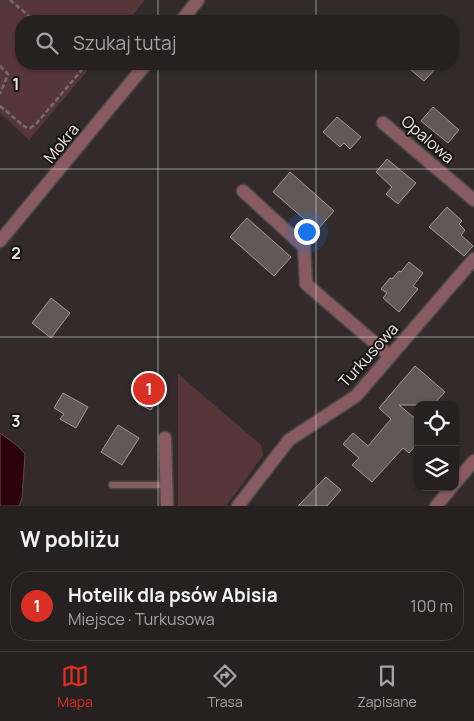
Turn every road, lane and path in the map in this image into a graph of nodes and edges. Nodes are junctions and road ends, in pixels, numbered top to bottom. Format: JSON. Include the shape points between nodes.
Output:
{"nodes":[{"id":1,"x":10,"y":0,"type":"edge"},
{"id":2,"x":198,"y":0,"type":"edge"},
{"id":3,"x":28,"y":15,"type":"edge"},
{"id":4,"x":186,"y":15,"type":"edge"},
{"id":5,"x":0,"y":66,"type":"edge"},
{"id":6,"x":82,"y":70,"type":"edge"},
{"id":7,"x":141,"y":70,"type":"edge"},
{"id":8,"x":0,"y":94,"type":"edge"},
{"id":9,"x":0,"y":106,"type":"edge"},
{"id":10,"x":383,"y":122,"type":"dead end"},
{"id":11,"x":242,"y":191,"type":"dead end"},
{"id":12,"x":474,"y":200,"type":"edge"},
{"id":13,"x":0,"y":241,"type":"edge"},
{"id":14,"x":474,"y":259,"type":"edge"},
{"id":15,"x":390,"y":356,"type":"junction"},
{"id":16,"x":165,"y":438,"type":"dead end"},
{"id":17,"x":474,"y":461,"type":"edge"},
{"id":18,"x":459,"y":478,"type":"edge"},
{"id":19,"x":166,"y":485,"type":"junction"},
{"id":20,"x":112,"y":486,"type":"dead end"},
{"id":21,"x":449,"y":491,"type":"edge"},
{"id":22,"x":167,"y":506,"type":"edge"},
{"id":23,"x":238,"y":506,"type":"edge"},
{"id":24,"x":436,"y":506,"type":"edge"}],
"edges":[{"from":1,"to":3,"type":"path"},
{"from":2,"to":4,"type":"street"},
{"from":5,"to":8,"type":"path","via":[[8,74]]},
{"from":6,"to":9,"type":"path","via":[[30,128]]},
{"from":7,"to":13,"type":"street","name":"Mokra"},
{"from":10,"to":12,"type":"street","name":"Opalowa"},
{"from":11,"to":15,"type":"street","via":[[304,247],[306,284]]},
{"from":14,"to":15,"type":"street","name":"Turkusowa"},
{"from":15,"to":23,"type":"street","name":"Turkusowa","via":[[356,396],[289,440]]},
{"from":16,"to":19,"type":"street"},
{"from":17,"to":18,"type":"street"},
{"from":19,"to":20,"type":"lane"},
{"from":19,"to":22,"type":"street"},
{"from":21,"to":24,"type":"street"}]}
